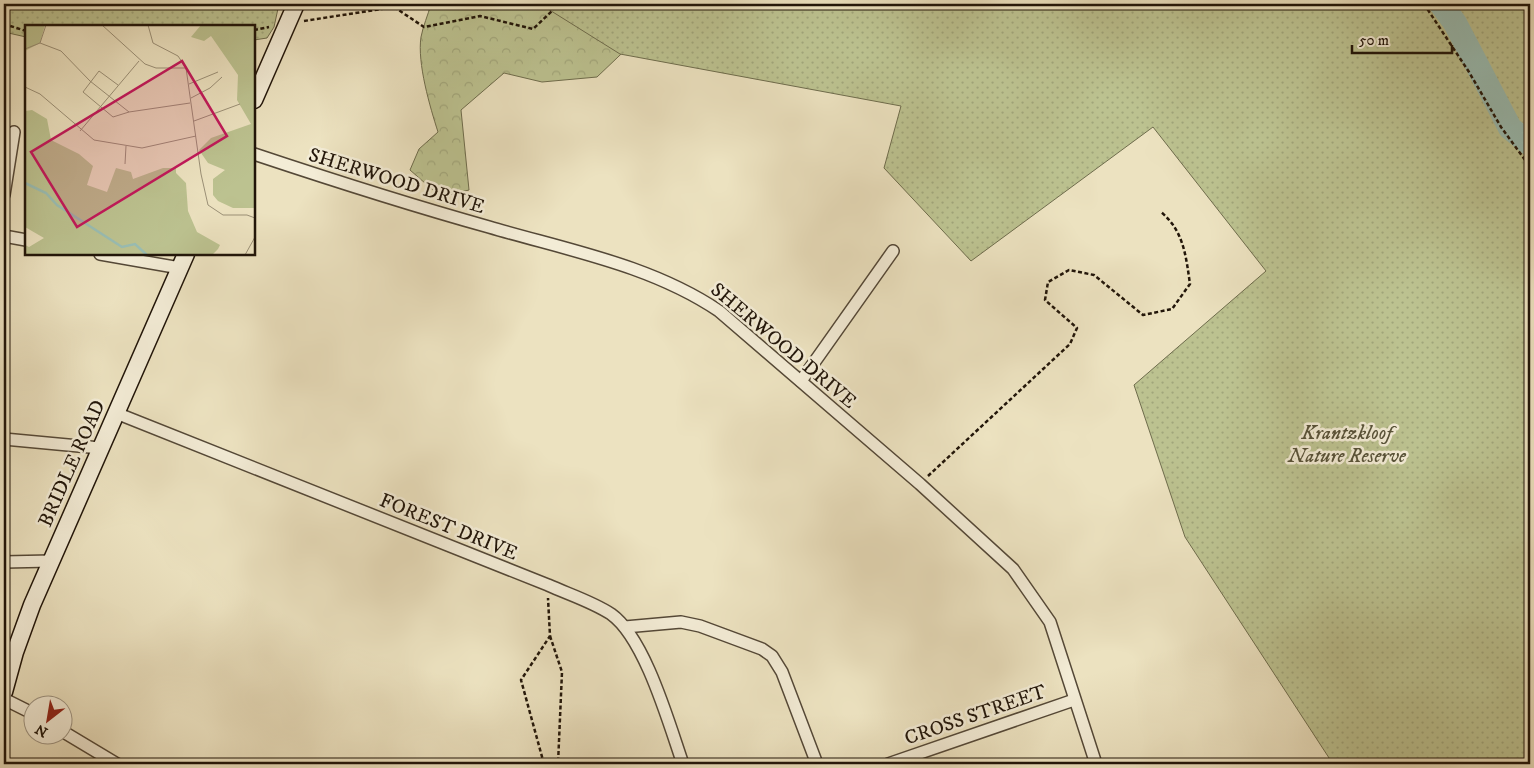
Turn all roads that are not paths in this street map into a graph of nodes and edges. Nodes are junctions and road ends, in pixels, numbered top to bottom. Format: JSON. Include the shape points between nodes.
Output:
{"nodes":[{"id":1,"x":296,"y":4,"type":"edge"},
{"id":2,"x":255,"y":98,"type":"edge"},
{"id":3,"x":14,"y":132,"type":"dead end"},
{"id":4,"x":255,"y":154,"type":"edge"},
{"id":5,"x":4,"y":195,"type":"edge"},
{"id":6,"x":4,"y":236,"type":"edge"},
{"id":7,"x":25,"y":240,"type":"edge"},
{"id":8,"x":893,"y":252,"type":"dead end"},
{"id":9,"x":112,"y":255,"type":"edge"},
{"id":10,"x":183,"y":261,"type":"edge"},
{"id":11,"x":801,"y":381,"type":"junction"},
{"id":12,"x":116,"y":413,"type":"junction"},
{"id":13,"x":4,"y":439,"type":"edge"},
{"id":14,"x":100,"y":448,"type":"junction"},
{"id":15,"x":51,"y":561,"type":"junction"},
{"id":16,"x":4,"y":562,"type":"edge"},
{"id":17,"x":625,"y":627,"type":"junction"},
{"id":18,"x":4,"y":692,"type":"edge"},
{"id":19,"x":4,"y":699,"type":"edge"},
{"id":20,"x":1074,"y":700,"type":"junction"},
{"id":21,"x":22,"y":708,"type":"edge"},
{"id":22,"x":72,"y":737,"type":"edge"},
{"id":23,"x":117,"y":764,"type":"edge"},
{"id":24,"x":683,"y":764,"type":"edge"},
{"id":25,"x":817,"y":764,"type":"edge"},
{"id":26,"x":888,"y":764,"type":"edge"},
{"id":27,"x":1096,"y":764,"type":"edge"}],
"edges":[{"from":1,"to":2,"type":"main road"},
{"from":3,"to":5,"type":"street"},
{"from":4,"to":11,"type":"street","name":"SHERWOOD DRIVE","via":[[351,187],[577,252],[671,283],[719,311]]},
{"from":6,"to":7,"type":"street"},
{"from":8,"to":11,"type":"street"},
{"from":9,"to":10,"type":"street"},
{"from":10,"to":12,"type":"main road","name":"BRIDLE ROAD"},
{"from":11,"to":20,"type":"street","name":"SHERWOOD DRIVE","via":[[1013,569],[1050,622]]},
{"from":12,"to":14,"type":"main road","name":"BRIDLE ROAD"},
{"from":12,"to":17,"type":"street","name":"FOREST DRIVE","via":[[548,585],[610,614]]},
{"from":13,"to":14,"type":"street"},
{"from":14,"to":15,"type":"main road","name":"BRIDLE ROAD"},
{"from":15,"to":16,"type":"street"},
{"from":15,"to":18,"type":"main road","name":"BRIDLE ROAD","via":[[15,652]]},
{"from":17,"to":24,"type":"street","name":"FOREST DRIVE","via":[[646,661]]},
{"from":17,"to":25,"type":"street","via":[[682,622],[700,626],[772,656],[782,672]]},
{"from":19,"to":21,"type":"street"},
{"from":20,"to":26,"type":"street","name":"CROSS STREET"},
{"from":20,"to":27,"type":"street","name":"SHERWOOD DRIVE"},
{"from":22,"to":23,"type":"street"}]}
